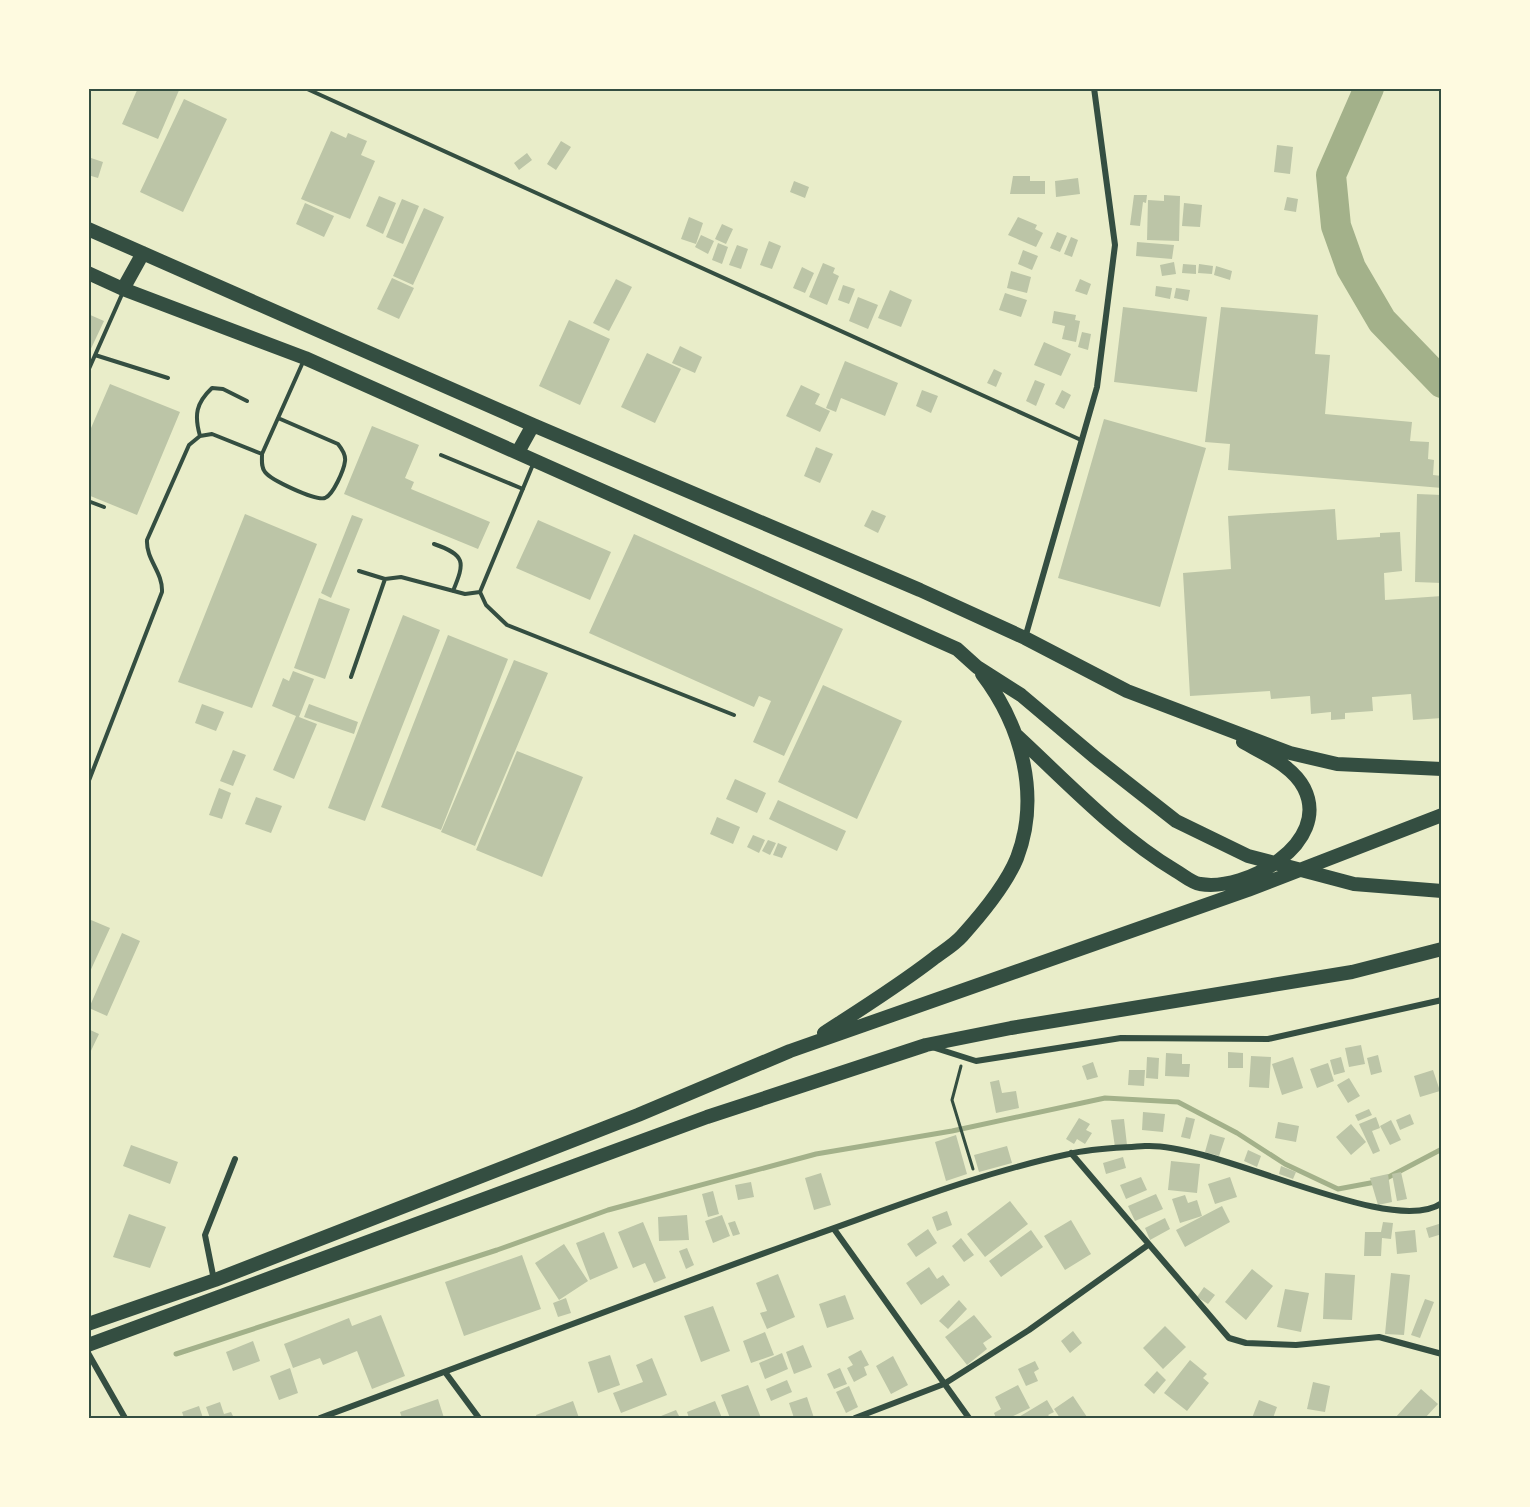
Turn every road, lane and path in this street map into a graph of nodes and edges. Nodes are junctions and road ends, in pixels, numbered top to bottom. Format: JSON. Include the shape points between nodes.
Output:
{"nodes":[{"id":1,"x":305,"y":88,"type":"edge"},
{"id":2,"x":1094,"y":88,"type":"edge"},
{"id":3,"x":88,"y":229,"type":"edge"},
{"id":4,"x":143,"y":253,"type":"junction"},
{"id":5,"x":88,"y":273,"type":"edge"},
{"id":6,"x":123,"y":289,"type":"junction"},
{"id":7,"x":95,"y":355,"type":"junction"},
{"id":8,"x":305,"y":358,"type":"junction"},
{"id":9,"x":88,"y":371,"type":"edge"},
{"id":10,"x":168,"y":378,"type":"dead end"},
{"id":11,"x":247,"y":401,"type":"dead end"},
{"id":12,"x":278,"y":418,"type":"junction"},
{"id":13,"x":532,"y":425,"type":"junction"},
{"id":14,"x":200,"y":436,"type":"junction"},
{"id":15,"x":1082,"y":440,"type":"junction"},
{"id":16,"x":518,"y":452,"type":"junction"},
{"id":17,"x":262,"y":454,"type":"junction"},
{"id":18,"x":441,"y":455,"type":"dead end"},
{"id":19,"x":535,"y":459,"type":"junction"},
{"id":20,"x":523,"y":489,"type":"junction"},
{"id":21,"x":88,"y":501,"type":"edge"},
{"id":22,"x":104,"y":507,"type":"dead end"},
{"id":23,"x":434,"y":544,"type":"dead end"},
{"id":24,"x":359,"y":572,"type":"dead end"},
{"id":25,"x":385,"y":579,"type":"junction"},
{"id":26,"x":453,"y":591,"type":"junction"},
{"id":27,"x":480,"y":592,"type":"junction"},
{"id":28,"x":1025,"y":638,"type":"junction"},
{"id":29,"x":977,"y":667,"type":"junction"},
{"id":30,"x":351,"y":677,"type":"dead end"},
{"id":31,"x":734,"y":715,"type":"dead end"},
{"id":32,"x":1210,"y":723,"type":"junction"},
{"id":33,"x":1016,"y":735,"type":"junction"},
{"id":34,"x":1442,"y":769,"type":"edge"},
{"id":35,"x":88,"y":783,"type":"edge"},
{"id":36,"x":1442,"y":815,"type":"edge"},
{"id":37,"x":1442,"y":891,"type":"edge"},
{"id":38,"x":1442,"y":949,"type":"edge"},
{"id":39,"x":1442,"y":1000,"type":"edge"},
{"id":40,"x":926,"y":1045,"type":"junction"},
{"id":41,"x":790,"y":1050,"type":"junction"},
{"id":42,"x":963,"y":1059,"type":"junction"},
{"id":43,"x":1071,"y":1153,"type":"junction"},
{"id":44,"x":235,"y":1159,"type":"dead end"},
{"id":45,"x":976,"y":1180,"type":"junction"},
{"id":46,"x":1442,"y":1203,"type":"edge"},
{"id":47,"x":834,"y":1229,"type":"junction"},
{"id":48,"x":1148,"y":1245,"type":"junction"},
{"id":49,"x":214,"y":1280,"type":"junction"},
{"id":50,"x":88,"y":1324,"type":"edge"},
{"id":51,"x":88,"y":1345,"type":"edge"},
{"id":52,"x":88,"y":1353,"type":"edge"},
{"id":53,"x":1442,"y":1354,"type":"edge"},
{"id":54,"x":445,"y":1372,"type":"junction"},
{"id":55,"x":944,"y":1384,"type":"junction"},
{"id":56,"x":125,"y":1419,"type":"edge"},
{"id":57,"x":320,"y":1419,"type":"edge"},
{"id":58,"x":479,"y":1419,"type":"edge"},
{"id":59,"x":855,"y":1419,"type":"edge"},
{"id":60,"x":969,"y":1419,"type":"edge"}],
"edges":[{"from":1,"to":15,"type":"lane"},
{"from":2,"to":15,"type":"street","via":[[1114,245],[1097,387]]},
{"from":3,"to":4,"type":"highway"},
{"from":4,"to":6,"type":"highway"},
{"from":4,"to":13,"type":"highway"},
{"from":5,"to":6,"type":"highway"},
{"from":6,"to":7,"type":"lane"},
{"from":6,"to":8,"type":"highway"},
{"from":7,"to":9,"type":"lane"},
{"from":7,"to":10,"type":"lane"},
{"from":8,"to":12,"type":"lane"},
{"from":8,"to":16,"type":"highway"},
{"from":11,"to":14,"type":"lane","via":[[212,388],[201,398],[196,410]]},
{"from":12,"to":17,"type":"lane"},
{"from":12,"to":17,"type":"lane","via":[[338,444],[345,463],[331,494],[314,498],[267,475],[262,467]]},
{"from":13,"to":16,"type":"highway"},
{"from":13,"to":28,"type":"highway"},
{"from":14,"to":17,"type":"lane","via":[[212,434]]},
{"from":14,"to":35,"type":"lane","via":[[189,445],[147,540],[146,550],[162,580],[162,592]]},
{"from":15,"to":28,"type":"street"},
{"from":16,"to":19,"type":"highway"},
{"from":18,"to":20,"type":"lane"},
{"from":19,"to":20,"type":"lane"},
{"from":19,"to":29,"type":"highway","via":[[957,649]]},
{"from":20,"to":27,"type":"lane"},
{"from":21,"to":22,"type":"lane"},
{"from":23,"to":26,"type":"lane","via":[[456,554],[460,560],[462,567]]},
{"from":24,"to":25,"type":"lane"},
{"from":25,"to":26,"type":"lane","via":[[401,578]]},
{"from":25,"to":30,"type":"lane"},
{"from":26,"to":27,"type":"lane"},
{"from":27,"to":31,"type":"lane","via":[[486,605],[507,625]]},
{"from":28,"to":32,"type":"highway","via":[[1127,691]]},
{"from":29,"to":33,"type":"highway","via":[[996,692]]},
{"from":29,"to":37,"type":"highway","via":[[1022,694],[1096,759],[1176,821],[1248,856],[1354,884]]},
{"from":32,"to":33,"type":"highway","via":[[1284,765],[1304,787],[1308,800],[1307,821],[1299,843],[1264,872],[1230,884],[1198,884],[1162,862],[1113,824]]},
{"from":32,"to":34,"type":"highway","via":[[1290,753],[1337,764]]},
{"from":33,"to":41,"type":"highway","via":[[1025,768],[1026,820],[1017,858],[998,889],[961,938],[901,984]]},
{"from":36,"to":41,"type":"highway","via":[[1237,894]]},
{"from":38,"to":40,"type":"highway","via":[[1352,972]]},
{"from":39,"to":42,"type":"street","via":[[1268,1039],[1121,1038],[993,1059]]},
{"from":40,"to":42,"type":"street"},
{"from":40,"to":51,"type":"highway","via":[[707,1117]]},
{"from":41,"to":49,"type":"highway","via":[[638,1115]]},
{"from":42,"to":45,"type":"path","via":[[952,1100]]},
{"from":43,"to":45,"type":"street"},
{"from":43,"to":46,"type":"street","via":[[1149,1146],[1181,1149],[1398,1212],[1430,1211]]},
{"from":43,"to":48,"type":"street"},
{"from":44,"to":49,"type":"street","via":[[205,1235]]},
{"from":45,"to":47,"type":"street"},
{"from":47,"to":54,"type":"street"},
{"from":47,"to":55,"type":"street"},
{"from":48,"to":53,"type":"street","via":[[1229,1338],[1246,1343],[1296,1345],[1379,1337]]},
{"from":48,"to":55,"type":"street","via":[[1029,1330]]},
{"from":49,"to":50,"type":"highway"},
{"from":52,"to":56,"type":"street"},
{"from":54,"to":57,"type":"street"},
{"from":54,"to":58,"type":"street"},
{"from":55,"to":59,"type":"street"},
{"from":55,"to":60,"type":"street"}]}
